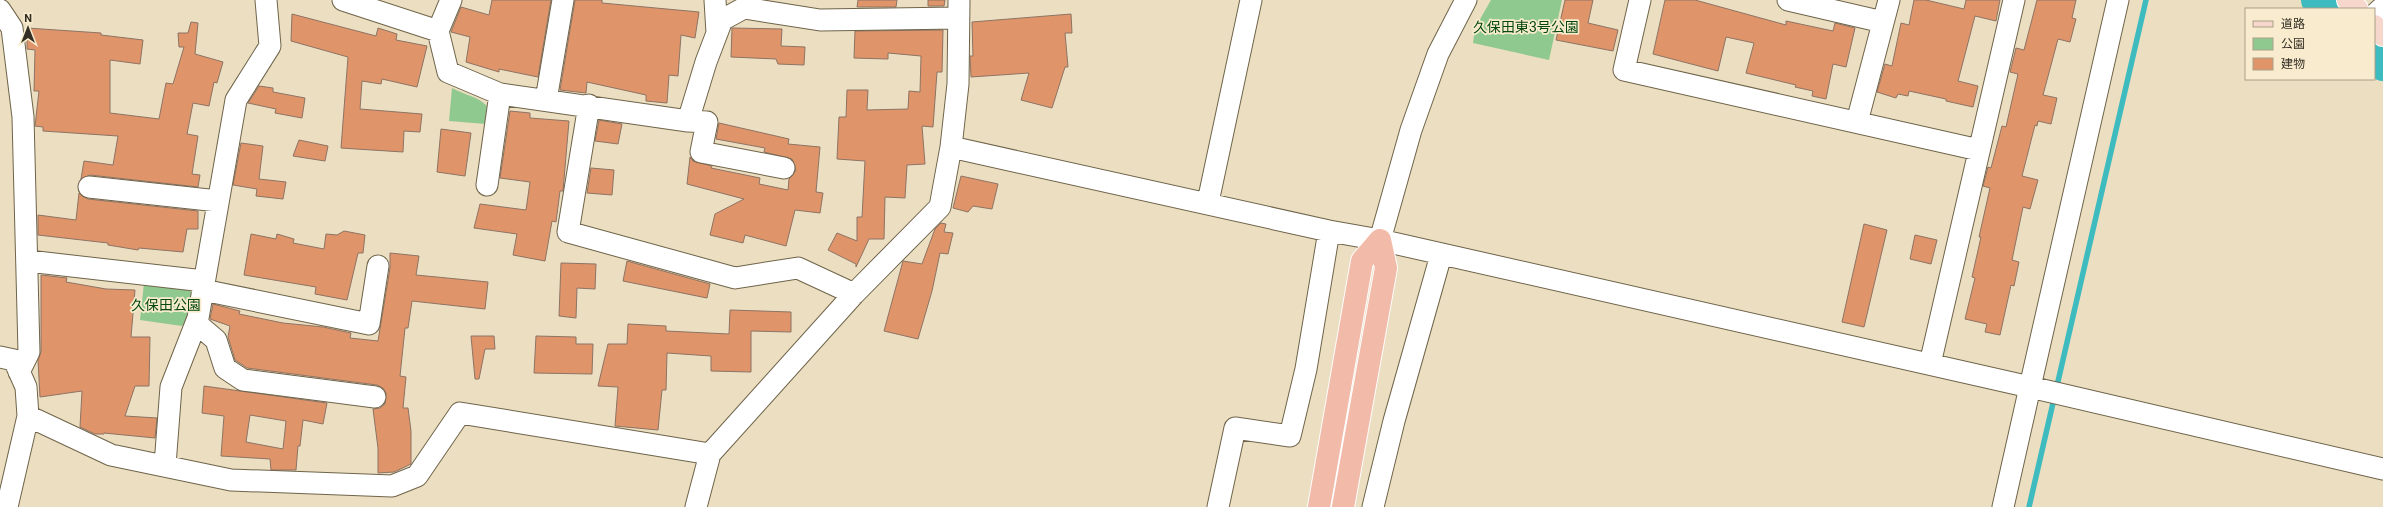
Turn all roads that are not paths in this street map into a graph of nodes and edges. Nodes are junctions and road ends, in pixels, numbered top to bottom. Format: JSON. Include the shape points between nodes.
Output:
{"nodes":[{"id":1,"x":266,"y":0,"type":"edge"},
{"id":2,"x":343,"y":0,"type":"edge"},
{"id":3,"x":451,"y":0,"type":"edge"},
{"id":4,"x":563,"y":0,"type":"edge"},
{"id":5,"x":715,"y":0,"type":"edge"},
{"id":6,"x":1251,"y":0,"type":"edge"},
{"id":7,"x":1466,"y":0,"type":"edge"},
{"id":8,"x":1640,"y":0,"type":"edge"},
{"id":9,"x":1788,"y":0,"type":"edge"},
{"id":10,"x":1889,"y":0,"type":"edge"},
{"id":11,"x":2014,"y":0,"type":"edge"},
{"id":12,"x":2118,"y":0,"type":"edge"},
{"id":13,"x":2348,"y":0,"type":"edge"},
{"id":14,"x":2383,"y":7,"type":"edge"},
{"id":15,"x":2356,"y":8,"type":"edge"},
{"id":16,"x":959,"y":9,"type":"edge"},
{"id":17,"x":0,"y":10,"type":"edge"},
{"id":18,"x":2375,"y":14,"type":"edge"},
{"id":19,"x":1883,"y":22,"type":"junction"},
{"id":20,"x":2375,"y":27,"type":"edge"},
{"id":21,"x":438,"y":31,"type":"junction"},
{"id":22,"x":717,"y":33,"type":"junction"},
{"id":23,"x":2383,"y":35,"type":"edge"},
{"id":24,"x":500,"y":94,"type":"junction"},
{"id":25,"x":546,"y":100,"type":"junction"},
{"id":26,"x":589,"y":105,"type":"junction"},
{"id":27,"x":688,"y":121,"type":"junction"},
{"id":28,"x":1857,"y":122,"type":"junction"},
{"id":29,"x":951,"y":147,"type":"junction"},
{"id":30,"x":1979,"y":150,"type":"junction"},
{"id":31,"x":784,"y":168,"type":"dead end"},
{"id":32,"x":487,"y":185,"type":"dead end"},
{"id":33,"x":89,"y":187,"type":"dead end"},
{"id":34,"x":218,"y":201,"type":"junction"},
{"id":35,"x":1208,"y":202,"type":"junction"},
{"id":36,"x":1329,"y":231,"type":"junction"},
{"id":37,"x":1380,"y":240,"type":"junction"},
{"id":38,"x":1441,"y":255,"type":"junction"},
{"id":39,"x":28,"y":261,"type":"junction"},
{"id":40,"x":378,"y":266,"type":"dead end"},
{"id":41,"x":203,"y":286,"type":"junction"},
{"id":42,"x":854,"y":294,"type":"junction"},
{"id":43,"x":196,"y":323,"type":"junction"},
{"id":44,"x":0,"y":357,"type":"edge"},
{"id":45,"x":1930,"y":364,"type":"junction"},
{"id":46,"x":19,"y":372,"type":"junction"},
{"id":47,"x":2045,"y":390,"type":"junction"},
{"id":48,"x":375,"y":397,"type":"dead end"},
{"id":49,"x":28,"y":416,"type":"junction"},
{"id":50,"x":710,"y":454,"type":"junction"},
{"id":51,"x":165,"y":465,"type":"junction"},
{"id":52,"x":2383,"y":469,"type":"edge"},
{"id":53,"x":7,"y":507,"type":"edge"},
{"id":54,"x":696,"y":507,"type":"edge"},
{"id":55,"x":1218,"y":507,"type":"edge"},
{"id":56,"x":1319,"y":507,"type":"edge"},
{"id":57,"x":1343,"y":507,"type":"edge"},
{"id":58,"x":1373,"y":507,"type":"edge"},
{"id":59,"x":2003,"y":507,"type":"edge"}],
"edges":[{"from":1,"to":34,"type":"street","via":[[270,46],[236,100]]},
{"from":2,"to":21,"type":"street"},
{"from":3,"to":21,"type":"street"},
{"from":4,"to":25,"type":"street"},
{"from":5,"to":22,"type":"street"},
{"from":6,"to":35,"type":"street"},
{"from":7,"to":37,"type":"street","via":[[1438,54],[1411,130]]},
{"from":8,"to":28,"type":"street","via":[[1624,70]]},
{"from":9,"to":19,"type":"street"},
{"from":10,"to":19,"type":"street"},
{"from":11,"to":30,"type":"street"},
{"from":12,"to":47,"type":"street"},
{"from":13,"to":15,"type":"main road"},
{"from":14,"to":18,"type":"street"},
{"from":16,"to":22,"type":"street","via":[[820,20],[744,8],[722,20]]},
{"from":16,"to":29,"type":"street","via":[[958,84]]},
{"from":17,"to":39,"type":"street","via":[[12,28],[23,116]]},
{"from":19,"to":28,"type":"street"},
{"from":20,"to":23,"type":"main road"},
{"from":21,"to":24,"type":"street","via":[[448,72]]},
{"from":22,"to":27,"type":"street"},
{"from":24,"to":25,"type":"street"},
{"from":24,"to":32,"type":"street"},
{"from":25,"to":26,"type":"street"},
{"from":26,"to":27,"type":"street"},
{"from":26,"to":42,"type":"street","via":[[568,232],[736,278],[798,268]]},
{"from":27,"to":31,"type":"street","via":[[707,122],[701,152]]},
{"from":28,"to":30,"type":"street"},
{"from":29,"to":35,"type":"street"},
{"from":29,"to":42,"type":"street","via":[[940,207]]},
{"from":30,"to":45,"type":"street"},
{"from":33,"to":34,"type":"street"},
{"from":34,"to":41,"type":"street"},
{"from":35,"to":36,"type":"street"},
{"from":36,"to":37,"type":"street"},
{"from":36,"to":55,"type":"street","via":[[1306,368],[1290,436],[1235,428]]},
{"from":37,"to":38,"type":"street"},
{"from":37,"to":56,"type":"highway","via":[[1362,261]]},
{"from":37,"to":57,"type":"highway","via":[[1386,268]]},
{"from":38,"to":45,"type":"street"},
{"from":38,"to":58,"type":"street","via":[[1394,421]]},
{"from":39,"to":41,"type":"street"},
{"from":39,"to":46,"type":"street","via":[[29,352]]},
{"from":40,"to":41,"type":"street","via":[[369,324]]},
{"from":41,"to":43,"type":"street"},
{"from":42,"to":50,"type":"street"},
{"from":43,"to":48,"type":"street","via":[[216,340],[225,368],[243,380]]},
{"from":43,"to":51,"type":"street","via":[[170,387]]},
{"from":44,"to":46,"type":"street","via":[[14,360]]},
{"from":45,"to":47,"type":"street"},
{"from":46,"to":49,"type":"street","via":[[26,387]]},
{"from":47,"to":52,"type":"street"},
{"from":47,"to":59,"type":"street"},
{"from":49,"to":51,"type":"street","via":[[111,455]]},
{"from":49,"to":53,"type":"street"},
{"from":50,"to":51,"type":"street","via":[[460,413],[417,476],[392,486],[232,480]]},
{"from":50,"to":54,"type":"street"}]}
